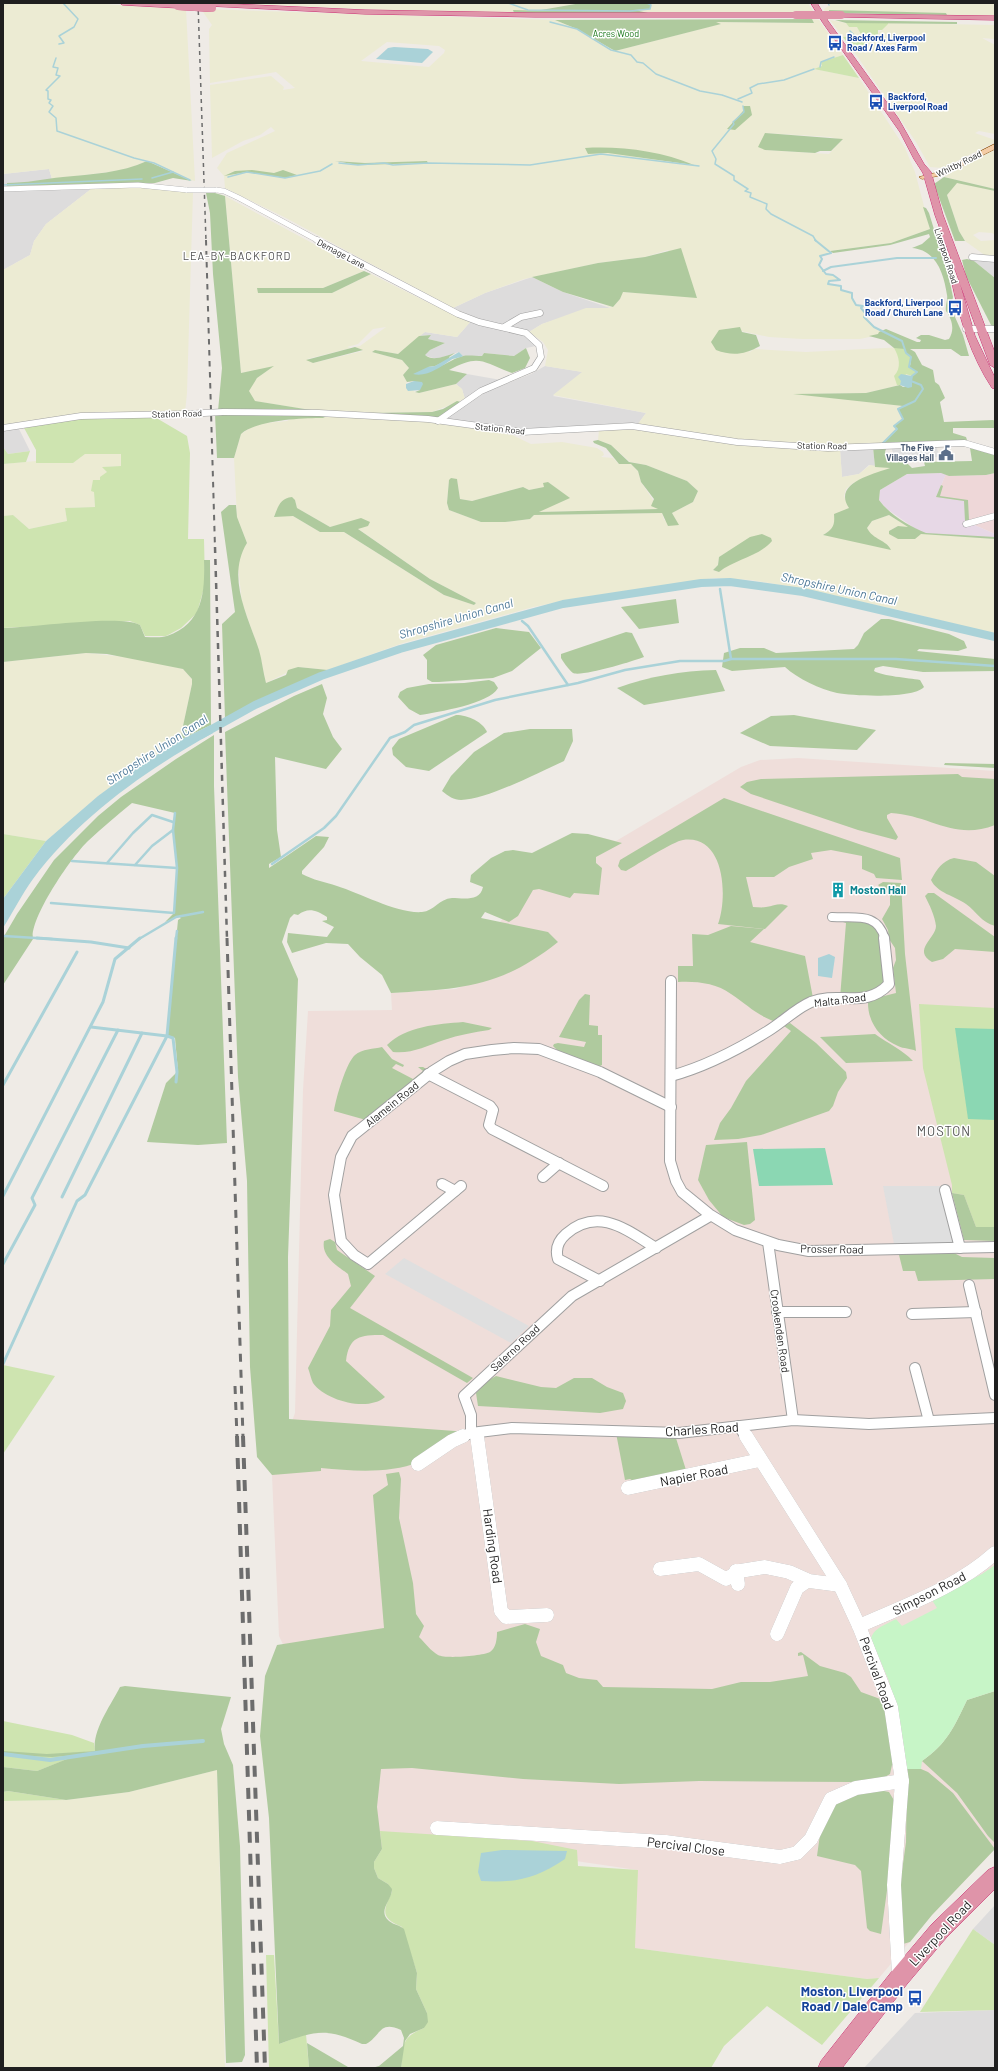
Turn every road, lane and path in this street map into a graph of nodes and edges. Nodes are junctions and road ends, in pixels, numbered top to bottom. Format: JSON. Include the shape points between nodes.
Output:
{"nodes":[{"id":1,"x":123,"y":3,"type":"edge"},
{"id":2,"x":163,"y":3,"type":"edge"},
{"id":3,"x":814,"y":3,"type":"edge"},
{"id":4,"x":178,"y":5,"type":"edge"},
{"id":5,"x":995,"y":20,"type":"edge"},
{"id":6,"x":995,"y":146,"type":"edge"},
{"id":7,"x":943,"y":173,"type":"junction"},
{"id":8,"x":925,"y":177,"type":"junction"},
{"id":9,"x":3,"y":189,"type":"edge"},
{"id":10,"x":972,"y":257,"type":"dead end"},
{"id":11,"x":995,"y":259,"type":"edge"},
{"id":12,"x":540,"y":313,"type":"dead end"},
{"id":13,"x":504,"y":327,"type":"junction"},
{"id":14,"x":980,"y":329,"type":"junction"},
{"id":15,"x":995,"y":329,"type":"edge"},
{"id":16,"x":966,"y":330,"type":"junction"},
{"id":17,"x":995,"y":365,"type":"edge"},
{"id":18,"x":995,"y":386,"type":"edge"},
{"id":19,"x":438,"y":420,"type":"junction"},
{"id":20,"x":3,"y":428,"type":"edge"},
{"id":21,"x":995,"y":452,"type":"edge"},
{"id":22,"x":995,"y":516,"type":"edge"},
{"id":23,"x":966,"y":524,"type":"dead end"},
{"id":24,"x":832,"y":917,"type":"dead end"},
{"id":25,"x":671,"y":981,"type":"dead end"},
{"id":26,"x":428,"y":1074,"type":"junction"},
{"id":27,"x":671,"y":1076,"type":"junction"},
{"id":28,"x":671,"y":1107,"type":"junction"},
{"id":29,"x":559,"y":1163,"type":"junction"},
{"id":30,"x":543,"y":1177,"type":"dead end"},
{"id":31,"x":442,"y":1184,"type":"dead end"},
{"id":32,"x":603,"y":1186,"type":"dead end"},
{"id":33,"x":945,"y":1190,"type":"dead end"},
{"id":34,"x":710,"y":1216,"type":"junction"},
{"id":35,"x":768,"y":1242,"type":"junction"},
{"id":36,"x":995,"y":1247,"type":"edge"},
{"id":37,"x":656,"y":1248,"type":"junction"},
{"id":38,"x":960,"y":1248,"type":"junction"},
{"id":39,"x":600,"y":1281,"type":"junction"},
{"id":40,"x":969,"y":1285,"type":"dead end"},
{"id":41,"x":777,"y":1312,"type":"junction"},
{"id":42,"x":846,"y":1312,"type":"dead end"},
{"id":43,"x":976,"y":1312,"type":"junction"},
{"id":44,"x":912,"y":1314,"type":"dead end"},
{"id":45,"x":915,"y":1368,"type":"dead end"},
{"id":46,"x":995,"y":1395,"type":"edge"},
{"id":47,"x":995,"y":1418,"type":"edge"},
{"id":48,"x":793,"y":1420,"type":"junction"},
{"id":49,"x":929,"y":1421,"type":"junction"},
{"id":50,"x":739,"y":1426,"type":"junction"},
{"id":51,"x":474,"y":1433,"type":"junction"},
{"id":52,"x":760,"y":1460,"type":"junction"},
{"id":53,"x":418,"y":1464,"type":"dead end"},
{"id":54,"x":628,"y":1488,"type":"dead end"},
{"id":55,"x":995,"y":1552,"type":"edge"},
{"id":56,"x":660,"y":1570,"type":"dead end"},
{"id":57,"x":807,"y":1580,"type":"junction"},
{"id":58,"x":840,"y":1585,"type":"junction"},
{"id":59,"x":547,"y":1615,"type":"dead end"},
{"id":60,"x":859,"y":1626,"type":"junction"},
{"id":61,"x":777,"y":1634,"type":"dead end"},
{"id":62,"x":902,"y":1781,"type":"junction"},
{"id":63,"x":437,"y":1828,"type":"dead end"},
{"id":64,"x":995,"y":1876,"type":"edge"},
{"id":65,"x":900,"y":1977,"type":"junction"},
{"id":66,"x":829,"y":2068,"type":"edge"}],
"edges":[{"from":1,"to":4,"type":"highway"},
{"from":2,"to":4,"type":"highway"},
{"from":3,"to":8,"type":"highway","name":"Liverpool Road","via":[[905,133]]},
{"from":4,"to":5,"type":"highway","bridge":true,"via":[[517,17],[842,16]]},
{"from":6,"to":7,"type":"main road","name":"Whitby Road"},
{"from":7,"to":8,"type":"main road","name":"Whitby Road"},
{"from":7,"to":8,"type":"main road"},
{"from":8,"to":14,"type":"highway","name":"Liverpool Road"},
{"from":8,"to":16,"type":"highway","name":"Liverpool Road","via":[[929,206],[955,278]]},
{"from":9,"to":13,"type":"street","name":"Demage Lane","bridge":true,"via":[[138,184],[187,190],[224,191],[458,314]]},
{"from":10,"to":11,"type":"street"},
{"from":12,"to":13,"type":"street","via":[[522,317]]},
{"from":13,"to":19,"type":"street","name":"Demage Lane","via":[[526,334],[539,345],[541,357],[534,368],[481,391]]},
{"from":14,"to":15,"type":"street"},
{"from":14,"to":16,"type":"street"},
{"from":14,"to":17,"type":"highway","name":"Liverpool Road"},
{"from":16,"to":18,"type":"highway","name":"Liverpool Road"},
{"from":19,"to":20,"type":"street","name":"Station Road","bridge":true,"via":[[319,413],[223,412],[81,416]]},
{"from":19,"to":21,"type":"street","name":"Station Road","via":[[522,432],[632,426],[737,442],[828,448],[964,443],[975,444]]},
{"from":22,"to":23,"type":"street"},
{"from":24,"to":27,"type":"street","name":"Malta Road","via":[[868,918],[876,921],[883,930],[889,984],[886,989],[867,998],[819,1000],[808,1004],[769,1031],[685,1072]]},
{"from":25,"to":27,"type":"street","name":"Prosser Road"},
{"from":26,"to":28,"type":"street","name":"Alamein Road","via":[[464,1054],[514,1048],[539,1049],[600,1072]]},
{"from":26,"to":29,"type":"street","via":[[490,1106],[493,1110],[489,1125],[492,1129]]},
{"from":26,"to":31,"type":"street","name":"Alamein Road","via":[[352,1136],[341,1157],[334,1195],[341,1241],[354,1255],[368,1264],[458,1189]]},
{"from":27,"to":28,"type":"street","name":"Prosser Road"},
{"from":28,"to":34,"type":"street","name":"Prosser Road","via":[[670,1161],[674,1177],[682,1193]]},
{"from":29,"to":30,"type":"street"},
{"from":29,"to":32,"type":"street"},
{"from":33,"to":38,"type":"street"},
{"from":34,"to":35,"type":"street","name":"Prosser Road","via":[[728,1228]]},
{"from":34,"to":37,"type":"street","name":"Salerno Road"},
{"from":35,"to":38,"type":"street","name":"Prosser Road","via":[[809,1251]]},
{"from":35,"to":41,"type":"street","name":"Crookenden Road"},
{"from":36,"to":38,"type":"street","name":"Prosser Road"},
{"from":37,"to":39,"type":"street","name":"Salerno Road"},
{"from":37,"to":39,"type":"street","via":[[617,1225],[586,1220],[574,1227],[556,1245],[558,1259]]},
{"from":39,"to":51,"type":"street","name":"Salerno Road","via":[[572,1296],[464,1396]]},
{"from":40,"to":43,"type":"street"},
{"from":41,"to":42,"type":"street"},
{"from":41,"to":48,"type":"street","name":"Crookenden Road"},
{"from":43,"to":44,"type":"street"},
{"from":43,"to":46,"type":"street"},
{"from":45,"to":49,"type":"street"},
{"from":47,"to":49,"type":"street","name":"Charles Road"},
{"from":48,"to":49,"type":"street","name":"Charles Road","via":[[869,1424]]},
{"from":48,"to":50,"type":"street","name":"Charles Road"},
{"from":50,"to":51,"type":"street","name":"Charles Road","via":[[679,1433],[512,1428]]},
{"from":50,"to":52,"type":"street","name":"Percival Road"},
{"from":51,"to":53,"type":"street","name":"Charles Road","via":[[452,1441]]},
{"from":51,"to":59,"type":"street","name":"Harding Road","via":[[502,1611],[506,1617]]},
{"from":52,"to":54,"type":"street","name":"Napier Road"},
{"from":52,"to":58,"type":"street","name":"Percival Road"},
{"from":55,"to":60,"type":"street","name":"Simpson Road","via":[[987,1561],[958,1580]]},
{"from":56,"to":57,"type":"street","via":[[699,1564],[726,1579],[737,1578],[746,1568],[771,1568],[788,1571]]},
{"from":57,"to":58,"type":"street"},
{"from":57,"to":61,"type":"street","via":[[797,1588]]},
{"from":58,"to":60,"type":"street","name":"Percival Road"},
{"from":60,"to":62,"type":"street","name":"Percival Road","via":[[891,1707]]},
{"from":62,"to":63,"type":"street","name":"Percival Close","via":[[856,1788],[830,1800],[811,1839],[797,1853],[780,1857],[666,1842]]},
{"from":62,"to":65,"type":"street","name":"Percival Road","via":[[894,1885]]},
{"from":64,"to":65,"type":"highway","name":"Liverpool Road","via":[[939,1931]]},
{"from":65,"to":66,"type":"highway","name":"Liverpool Road"}]}
